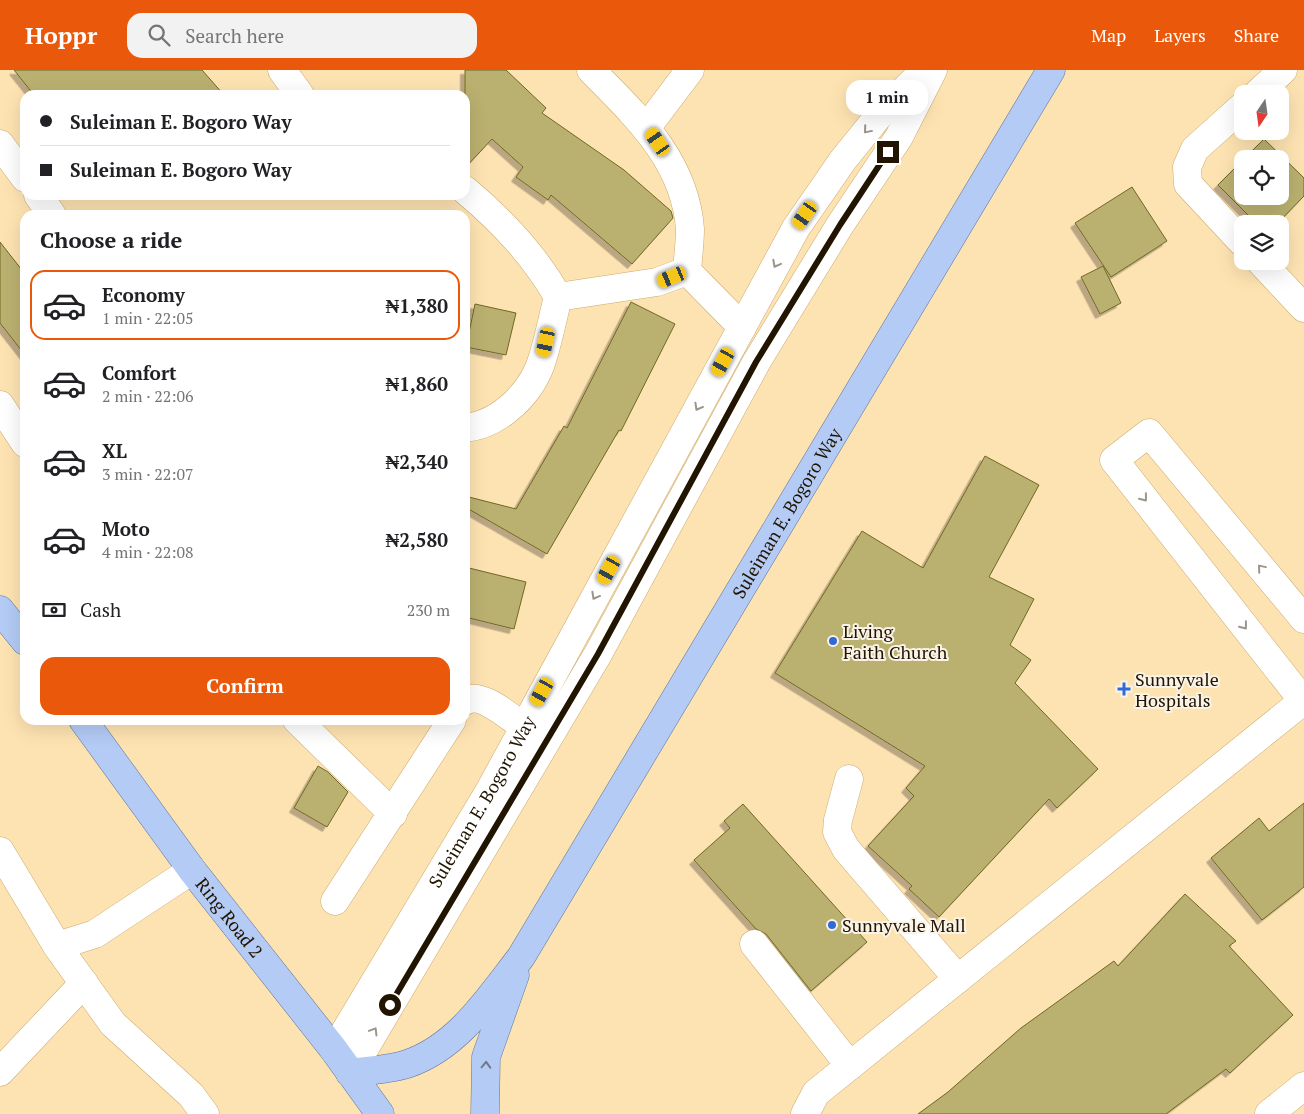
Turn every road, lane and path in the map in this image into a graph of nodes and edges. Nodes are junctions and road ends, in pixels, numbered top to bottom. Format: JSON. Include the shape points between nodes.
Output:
{"nodes":[{"id":1,"x":282,"y":70,"type":"edge"},
{"id":2,"x":591,"y":70,"type":"edge"},
{"id":3,"x":690,"y":70,"type":"edge"},
{"id":4,"x":925,"y":70,"type":"edge"},
{"id":5,"x":933,"y":70,"type":"edge"},
{"id":6,"x":1052,"y":70,"type":"edge"},
{"id":7,"x":1284,"y":70,"type":"edge"},
{"id":8,"x":1267,"y":85,"type":"edge"},
{"id":9,"x":296,"y":90,"type":"edge"},
{"id":10,"x":1234,"y":114,"type":"edge"},
{"id":11,"x":647,"y":127,"type":"junction"},
{"id":12,"x":0,"y":144,"type":"edge"},
{"id":13,"x":842,"y":160,"type":"junction"},
{"id":14,"x":20,"y":171,"type":"edge"},
{"id":15,"x":868,"y":183,"type":"junction"},
{"id":16,"x":470,"y":194,"type":"edge"},
{"id":17,"x":814,"y":202,"type":"junction"},
{"id":18,"x":840,"y":225,"type":"junction"},
{"id":19,"x":1234,"y":233,"type":"edge"},
{"id":20,"x":1268,"y":270,"type":"edge"},
{"id":21,"x":686,"y":271,"type":"junction"},
{"id":22,"x":558,"y":297,"type":"junction"},
{"id":23,"x":1304,"y":308,"type":"edge"},
{"id":24,"x":742,"y":327,"type":"junction"},
{"id":25,"x":0,"y":405,"type":"edge"},
{"id":26,"x":470,"y":427,"type":"edge"},
{"id":27,"x":20,"y":435,"type":"edge"},
{"id":28,"x":0,"y":610,"type":"edge"},
{"id":29,"x":1304,"y":619,"type":"edge"},
{"id":30,"x":20,"y":635,"type":"edge"},
{"id":31,"x":470,"y":697,"type":"edge"},
{"id":32,"x":1304,"y":701,"type":"edge"},
{"id":33,"x":87,"y":725,"type":"edge"},
{"id":34,"x":301,"y":725,"type":"edge"},
{"id":35,"x":449,"y":725,"type":"edge"},
{"id":36,"x":523,"y":726,"type":"junction"},
{"id":37,"x":849,"y":779,"type":"dead end"},
{"id":38,"x":393,"y":814,"type":"junction"},
{"id":39,"x":0,"y":851,"type":"edge"},
{"id":40,"x":192,"y":870,"type":"junction"},
{"id":41,"x":336,"y":901,"type":"dead end"},
{"id":42,"x":754,"y":944,"type":"dead end"},
{"id":43,"x":57,"y":946,"type":"junction"},
{"id":44,"x":521,"y":958,"type":"junction"},
{"id":45,"x":958,"y":979,"type":"junction"},
{"id":46,"x":84,"y":983,"type":"junction"},
{"id":47,"x":334,"y":1050,"type":"junction"},
{"id":48,"x":850,"y":1066,"type":"junction"},
{"id":49,"x":0,"y":1072,"type":"edge"},
{"id":50,"x":350,"y":1073,"type":"junction"},
{"id":51,"x":1304,"y":1086,"type":"edge"},
{"id":52,"x":205,"y":1114,"type":"edge"},
{"id":53,"x":380,"y":1114,"type":"edge"},
{"id":54,"x":485,"y":1114,"type":"edge"},
{"id":55,"x":805,"y":1114,"type":"edge"},
{"id":56,"x":1269,"y":1114,"type":"edge"}],
"edges":[{"from":1,"to":9,"type":"street"},
{"from":2,"to":11,"type":"street"},
{"from":3,"to":11,"type":"street"},
{"from":4,"to":13,"type":"street","name":"Suleiman E. Bogoro Way","one_way":true,"via":[[881,113]]},
{"from":5,"to":15,"type":"street","name":"Suleiman E. Bogoro Way","via":[[899,137]]},
{"from":6,"to":44,"type":"main road","name":"Suleiman E. Bogoro Way"},
{"from":7,"to":8,"type":"street"},
{"from":10,"to":19,"type":"street","via":[[1195,149],[1187,167],[1188,184]]},
{"from":11,"to":21,"type":"street","via":[[668,156],[685,196],[690,230]]},
{"from":12,"to":14,"type":"street"},
{"from":13,"to":15,"type":"street"},
{"from":13,"to":17,"type":"street","name":"Suleiman E. Bogoro Way"},
{"from":15,"to":18,"type":"street","name":"Suleiman E. Bogoro Way"},
{"from":16,"to":22,"type":"street","via":[[545,272]]},
{"from":17,"to":18,"type":"street"},
{"from":17,"to":24,"type":"street","name":"Suleiman E. Bogoro Way","one_way":true,"via":[[796,228]]},
{"from":50,"to":18,"type":"street","name":"Suleiman E. Bogoro Way","one_way":true,"via":[[598,654],[756,362]]},
{"from":20,"to":23,"type":"street"},
{"from":21,"to":22,"type":"street","via":[[657,282]]},
{"from":21,"to":24,"type":"street"},
{"from":22,"to":26,"type":"street","via":[[543,359],[528,389],[504,412],[483,426]]},
{"from":24,"to":36,"type":"street","name":"Suleiman E. Bogoro Way","one_way":true},
{"from":25,"to":27,"type":"street"},
{"from":28,"to":30,"type":"main road"},
{"from":29,"to":32,"type":"street","one_way":true,"via":[[1149,433],[1114,460]]},
{"from":31,"to":36,"type":"street","via":[[480,698]]},
{"from":32,"to":45,"type":"street"},
{"from":33,"to":40,"type":"main road","name":"Ring Road 2"},
{"from":34,"to":38,"type":"street"},
{"from":35,"to":38,"type":"street"},
{"from":36,"to":47,"type":"street","name":"Suleiman E. Bogoro Way","via":[[490,790]]},
{"from":37,"to":45,"type":"street","via":[[837,832],[846,849]]},
{"from":38,"to":41,"type":"street"},
{"from":39,"to":43,"type":"street"},
{"from":40,"to":43,"type":"street","via":[[95,934]]},
{"from":40,"to":47,"type":"main road","name":"Ring Road 2"},
{"from":42,"to":48,"type":"street"},
{"from":43,"to":46,"type":"street"},
{"from":44,"to":50,"type":"main road","via":[[475,1015],[446,1044],[406,1064]]},
{"from":54,"to":44,"type":"main road","one_way":true,"via":[[486,1057]]},
{"from":45,"to":48,"type":"street"},
{"from":46,"to":49,"type":"street"},
{"from":46,"to":52,"type":"street","via":[[113,1024],[191,1096]]},
{"from":47,"to":50,"type":"main road","name":"Ring Road 2"},
{"from":48,"to":55,"type":"street","via":[[816,1093]]},
{"from":50,"to":53,"type":"main road","name":"Ring Road 2"},
{"from":51,"to":56,"type":"street"}]}
